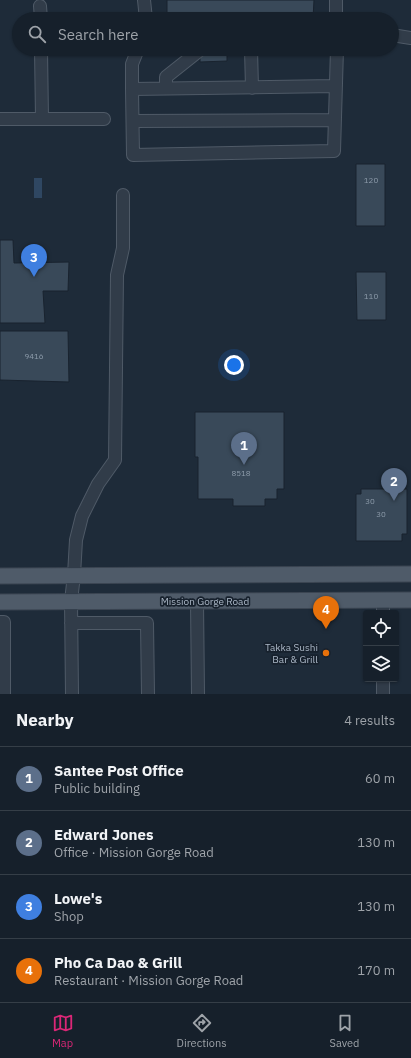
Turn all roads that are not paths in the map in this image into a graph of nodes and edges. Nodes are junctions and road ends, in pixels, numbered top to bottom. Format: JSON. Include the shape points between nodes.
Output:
{"nodes":[{"id":1,"x":144,"y":0,"type":"edge"},
{"id":2,"x":336,"y":0,"type":"edge"},
{"id":3,"x":40,"y":6,"type":"dead end"},
{"id":4,"x":40,"y":12,"type":"edge"},
{"id":5,"x":145,"y":12,"type":"edge"},
{"id":6,"x":336,"y":12,"type":"edge"},
{"id":7,"x":402,"y":37,"type":"edge"},
{"id":8,"x":411,"y":48,"type":"edge"},
{"id":9,"x":41,"y":56,"type":"edge"},
{"id":10,"x":135,"y":56,"type":"edge"},
{"id":11,"x":192,"y":56,"type":"edge"},
{"id":12,"x":251,"y":56,"type":"edge"},
{"id":13,"x":337,"y":56,"type":"edge"},
{"id":14,"x":335,"y":86,"type":"junction"},
{"id":15,"x":166,"y":88,"type":"junction"},
{"id":16,"x":252,"y":88,"type":"junction"},
{"id":17,"x":132,"y":89,"type":"junction"},
{"id":18,"x":0,"y":119,"type":"edge"},
{"id":19,"x":42,"y":119,"type":"junction"},
{"id":20,"x":104,"y":119,"type":"dead end"},
{"id":21,"x":334,"y":120,"type":"junction"},
{"id":22,"x":133,"y":121,"type":"junction"},
{"id":23,"x":123,"y":195,"type":"dead end"},
{"id":24,"x":411,"y":574,"type":"edge"},
{"id":25,"x":74,"y":575,"type":"junction"},
{"id":26,"x":0,"y":576,"type":"edge"},
{"id":27,"x":411,"y":600,"type":"edge"},
{"id":28,"x":71,"y":601,"type":"junction"},
{"id":29,"x":197,"y":601,"type":"junction"},
{"id":30,"x":0,"y":602,"type":"edge"},
{"id":31,"x":383,"y":607,"type":"edge"},
{"id":32,"x":0,"y":622,"type":"edge"},
{"id":33,"x":71,"y":623,"type":"junction"},
{"id":34,"x":383,"y":682,"type":"edge"},
{"id":35,"x":4,"y":694,"type":"edge"},
{"id":36,"x":72,"y":694,"type":"edge"},
{"id":37,"x":148,"y":694,"type":"edge"},
{"id":38,"x":198,"y":694,"type":"edge"},
{"id":39,"x":383,"y":694,"type":"edge"}],
"edges":[{"from":1,"to":5,"type":"street"},
{"from":2,"to":6,"type":"street"},
{"from":3,"to":4,"type":"street"},
{"from":7,"to":8,"type":"street"},
{"from":9,"to":19,"type":"street"},
{"from":10,"to":17,"type":"street","via":[[132,64]]},
{"from":11,"to":15,"type":"street","via":[[166,77]]},
{"from":12,"to":16,"type":"street"},
{"from":13,"to":14,"type":"street"},
{"from":14,"to":16,"type":"street"},
{"from":14,"to":21,"type":"street"},
{"from":15,"to":16,"type":"street"},
{"from":15,"to":17,"type":"street"},
{"from":17,"to":22,"type":"street"},
{"from":18,"to":19,"type":"street"},
{"from":19,"to":20,"type":"street"},
{"from":21,"to":22,"type":"street"},
{"from":21,"to":22,"type":"street","via":[[334,151],[133,155]]},
{"from":23,"to":25,"type":"street","via":[[123,248],[117,275],[115,460],[98,484],[82,516],[76,540]]},
{"from":24,"to":25,"type":"main road"},
{"from":25,"to":26,"type":"main road"},
{"from":25,"to":28,"type":"street"},
{"from":27,"to":31,"type":"main road","name":"Mission Gorge Road"},
{"from":28,"to":29,"type":"main road","name":"Mission Gorge Road"},
{"from":28,"to":30,"type":"main road","name":"Mission Gorge Road"},
{"from":28,"to":33,"type":"street"},
{"from":29,"to":31,"type":"main road","name":"Mission Gorge Road"},
{"from":29,"to":38,"type":"street"},
{"from":32,"to":35,"type":"street","via":[[4,622]]},
{"from":33,"to":36,"type":"street"},
{"from":33,"to":37,"type":"street","via":[[147,623]]},
{"from":34,"to":39,"type":"street"}]}
